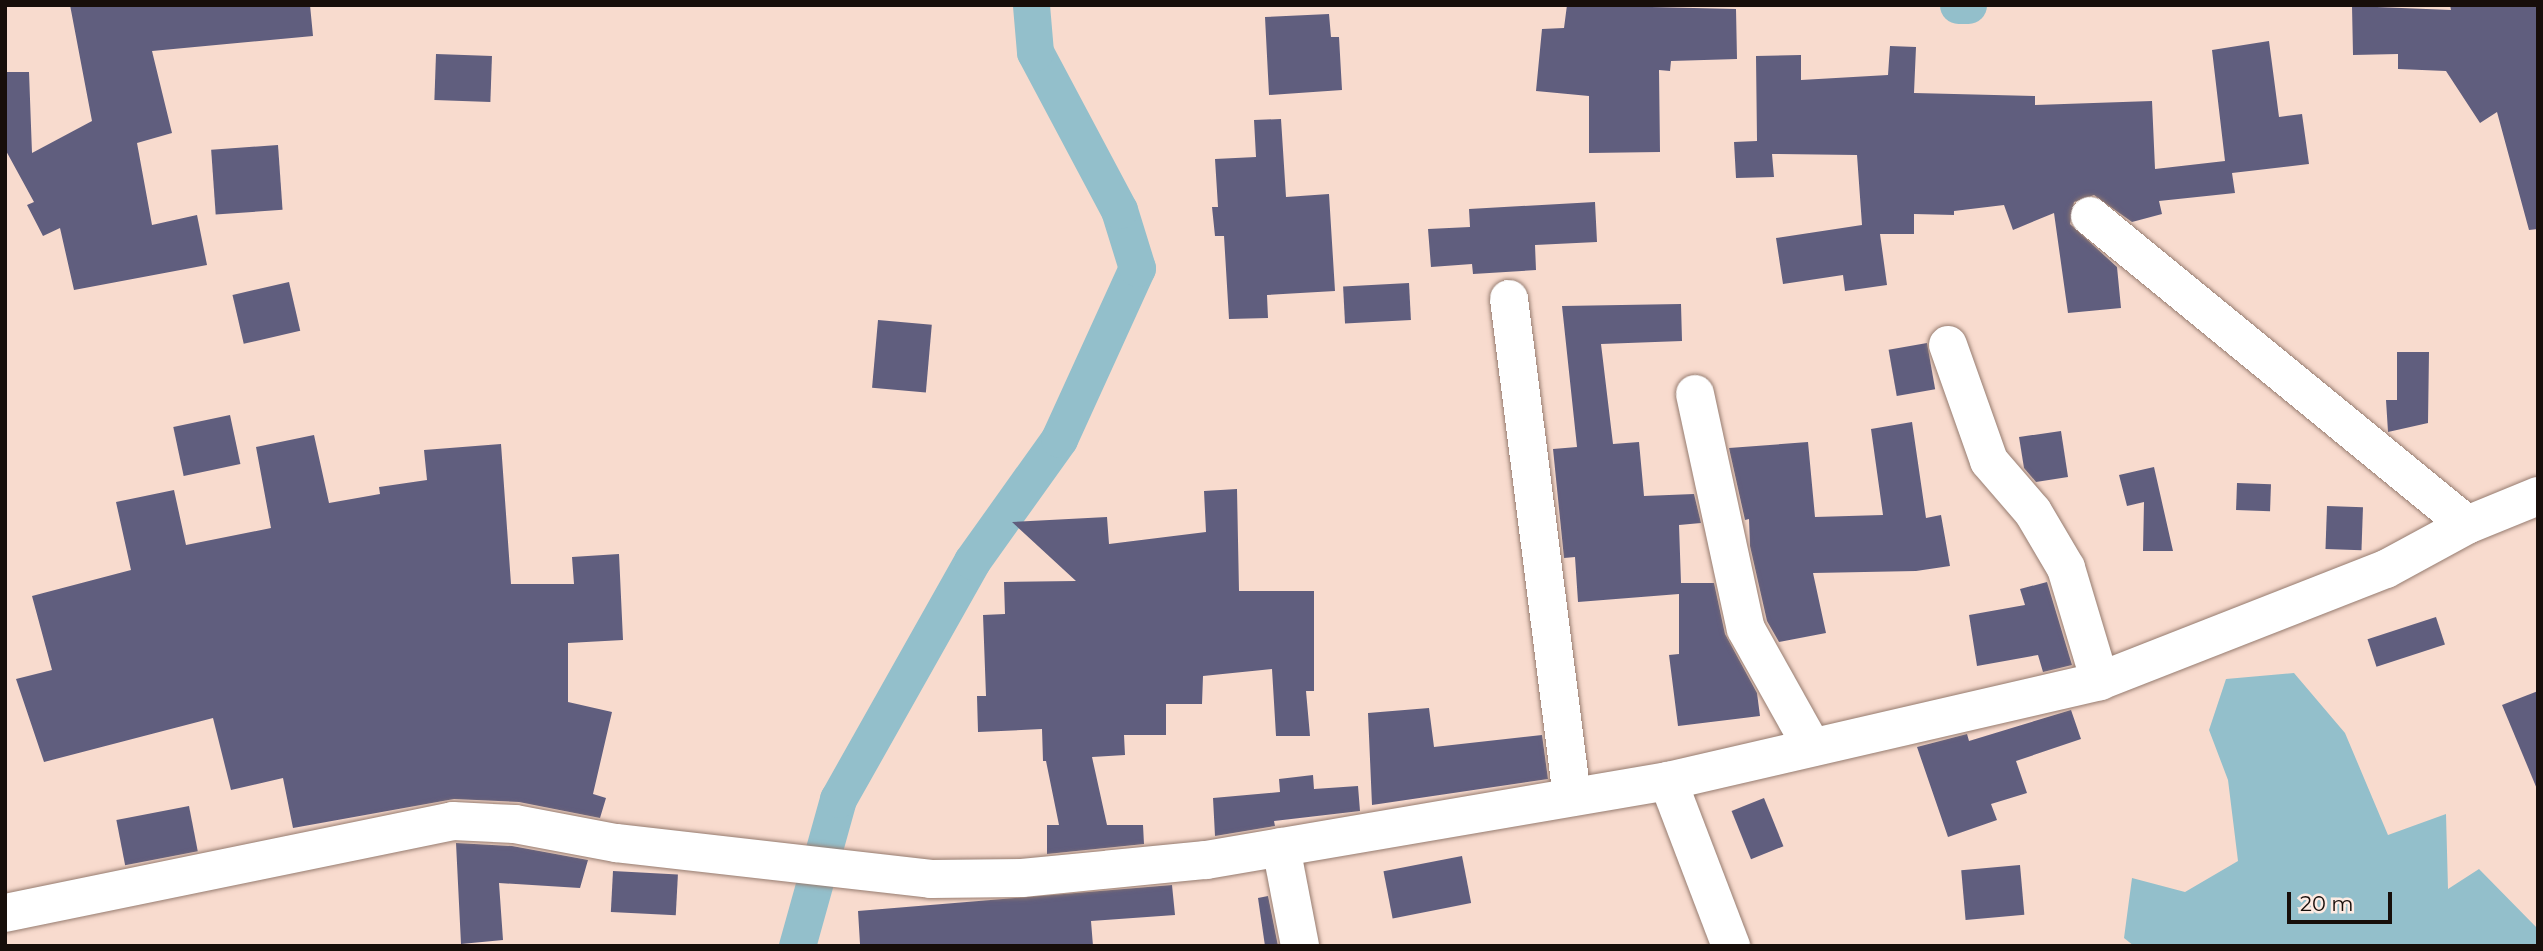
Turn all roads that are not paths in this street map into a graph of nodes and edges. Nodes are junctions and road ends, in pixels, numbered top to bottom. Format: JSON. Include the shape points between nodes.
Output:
{"nodes":[{"id":1,"x":2090,"y":216,"type":"dead end"},
{"id":2,"x":1509,"y":299,"type":"dead end"},
{"id":3,"x":1948,"y":345,"type":"dead end"},
{"id":4,"x":1695,"y":394,"type":"dead end"},
{"id":5,"x":2538,"y":496,"type":"edge"},
{"id":6,"x":2467,"y":525,"type":"junction"},
{"id":7,"x":2100,"y":681,"type":"junction"},
{"id":8,"x":1812,"y":747,"type":"junction"},
{"id":9,"x":1668,"y":781,"type":"junction"},
{"id":10,"x":1572,"y":797,"type":"junction"},
{"id":11,"x":1281,"y":847,"type":"junction"},
{"id":12,"x":5,"y":913,"type":"edge"},
{"id":13,"x":1300,"y":946,"type":"edge"},
{"id":14,"x":1731,"y":946,"type":"edge"}],
"edges":[{"from":1,"to":6,"type":"street"},
{"from":2,"to":10,"type":"street"},
{"from":3,"to":7,"type":"street","via":[[1989,461],[2033,512],[2066,568]]},
{"from":4,"to":8,"type":"street","via":[[1746,629]]},
{"from":5,"to":6,"type":"street"},
{"from":6,"to":7,"type":"street","via":[[2386,569]]},
{"from":7,"to":8,"type":"street"},
{"from":8,"to":9,"type":"street"},
{"from":9,"to":10,"type":"street"},
{"from":9,"to":14,"type":"street"},
{"from":10,"to":11,"type":"street"},
{"from":11,"to":12,"type":"street","via":[[1206,860],[1022,878],[931,879],[616,843],[515,824],[453,821]]},
{"from":11,"to":13,"type":"street"}]}
